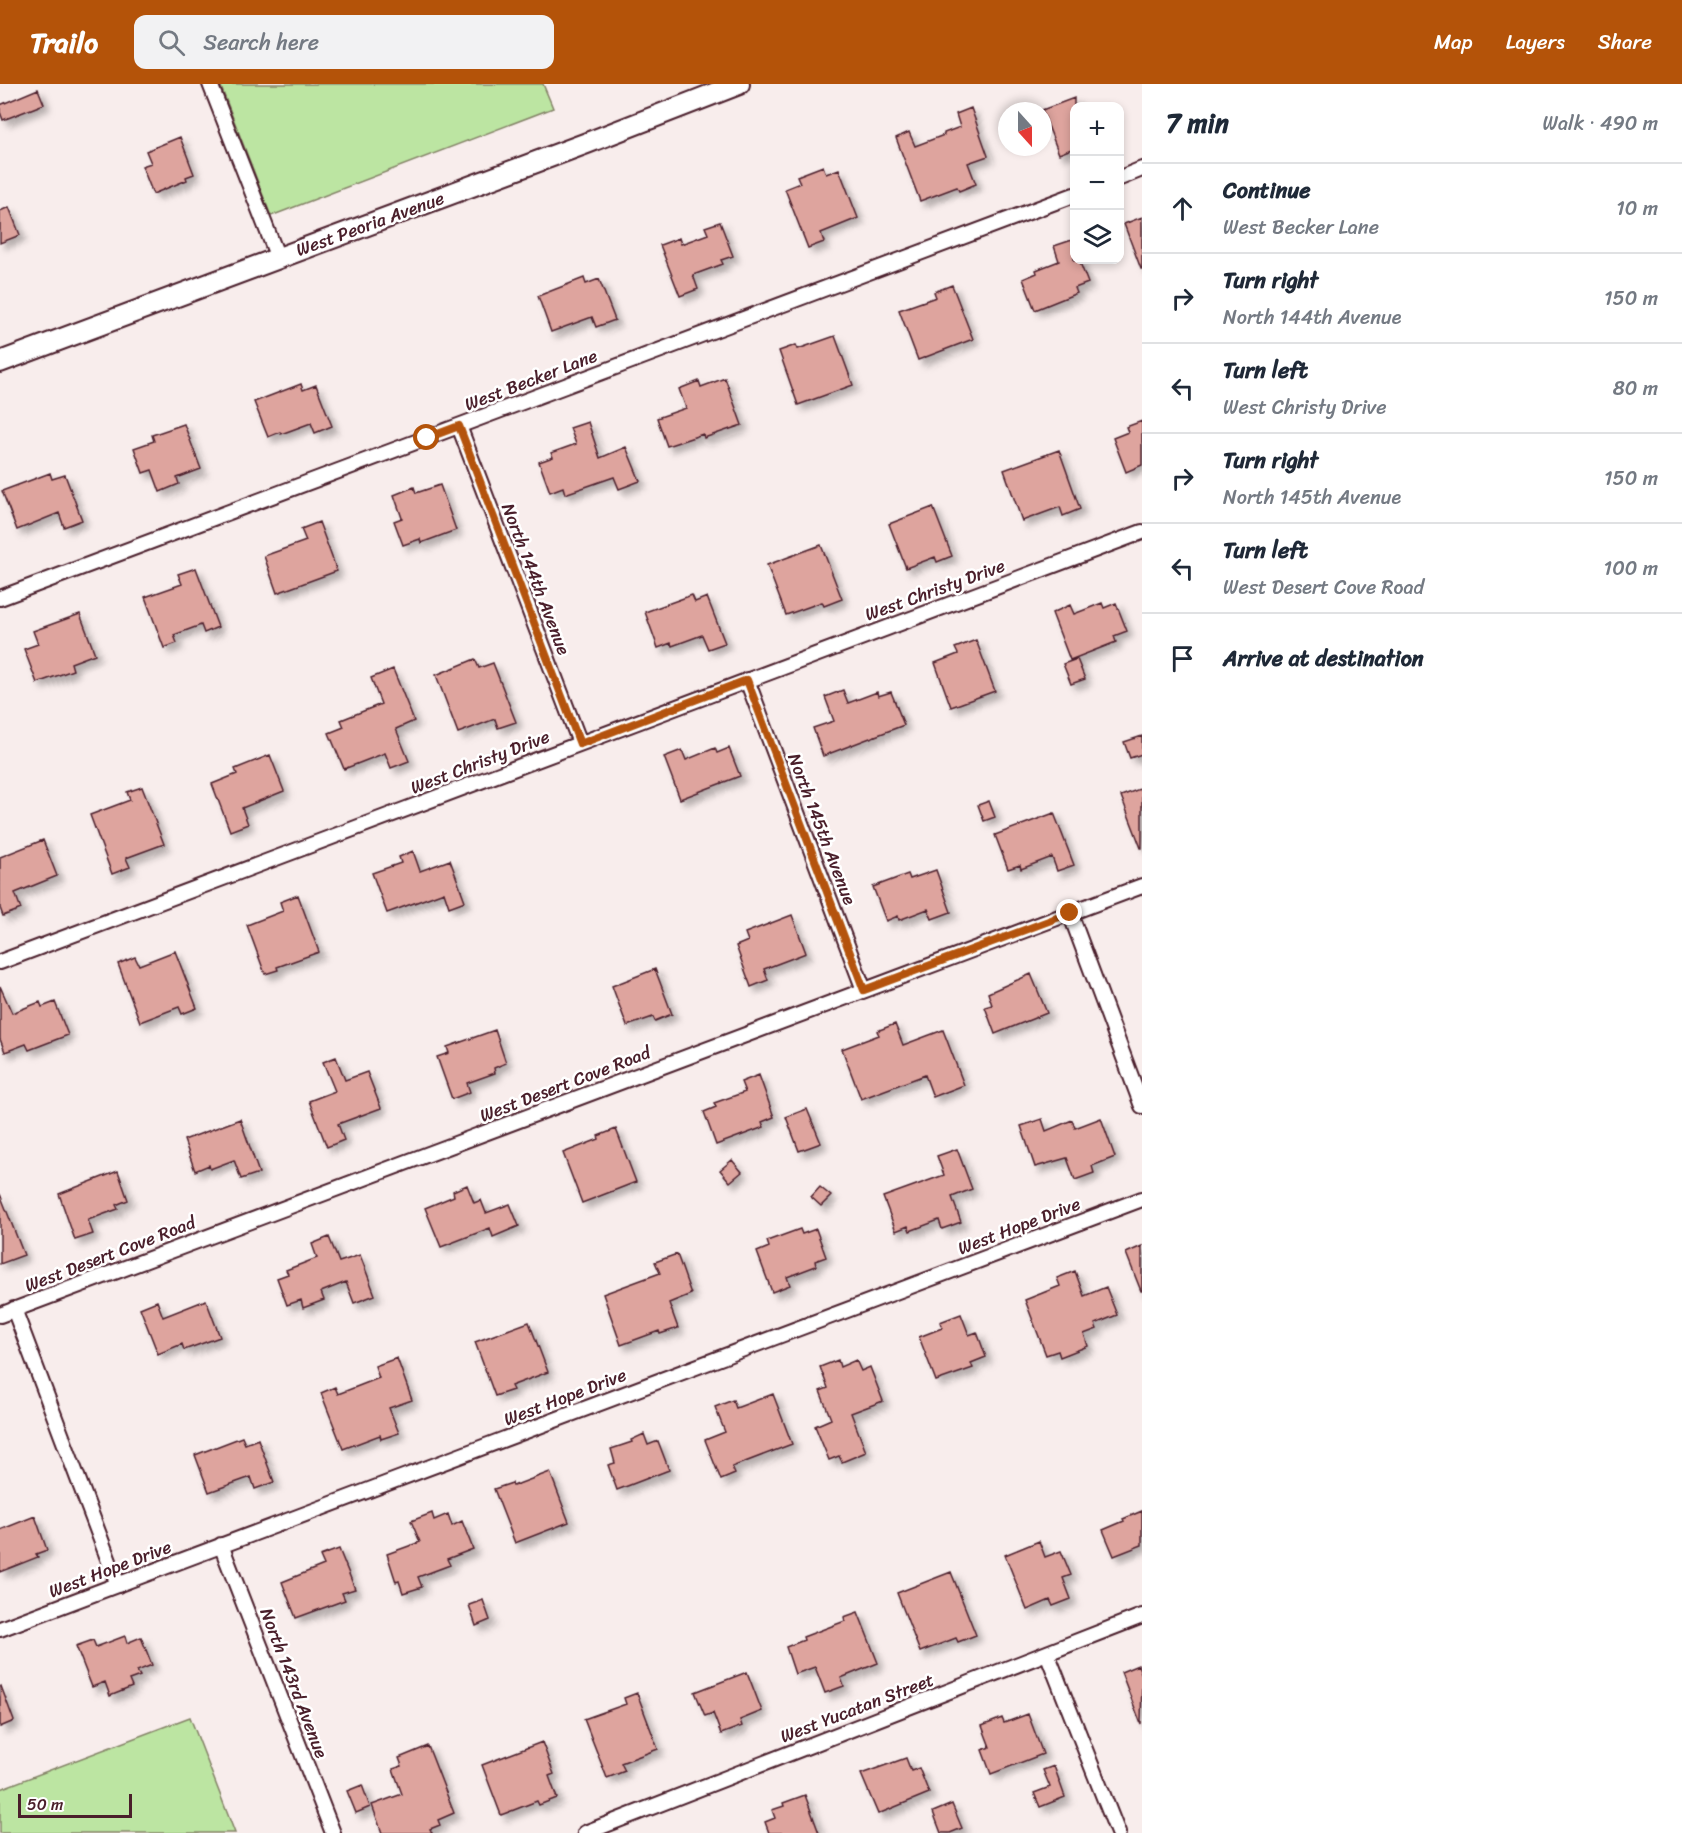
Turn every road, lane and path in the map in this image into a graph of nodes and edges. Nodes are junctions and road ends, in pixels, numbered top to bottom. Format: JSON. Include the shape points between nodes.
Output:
{"nodes":[{"id":1,"x":210,"y":84,"type":"edge"},
{"id":2,"x":739,"y":84,"type":"edge"},
{"id":3,"x":1142,"y":170,"type":"edge"},
{"id":4,"x":1124,"y":176,"type":"edge"},
{"id":5,"x":1070,"y":197,"type":"edge"},
{"id":6,"x":278,"y":258,"type":"junction"},
{"id":7,"x":0,"y":362,"type":"edge"},
{"id":8,"x":459,"y":426,"type":"junction"},
{"id":9,"x":1142,"y":532,"type":"edge"},
{"id":10,"x":0,"y":598,"type":"edge"},
{"id":11,"x":747,"y":680,"type":"junction"},
{"id":12,"x":580,"y":744,"type":"junction"},
{"id":13,"x":1142,"y":886,"type":"edge"},
{"id":14,"x":1070,"y":913,"type":"junction"},
{"id":15,"x":0,"y":962,"type":"edge"},
{"id":16,"x":864,"y":990,"type":"junction"},
{"id":17,"x":1142,"y":1106,"type":"edge"},
{"id":18,"x":1142,"y":1199,"type":"edge"},
{"id":19,"x":14,"y":1309,"type":"junction"},
{"id":20,"x":0,"y":1315,"type":"edge"},
{"id":21,"x":221,"y":1545,"type":"junction"},
{"id":22,"x":118,"y":1585,"type":"junction"},
{"id":23,"x":1142,"y":1616,"type":"edge"},
{"id":24,"x":0,"y":1629,"type":"edge"},
{"id":25,"x":1047,"y":1653,"type":"junction"},
{"id":26,"x":333,"y":1833,"type":"edge"},
{"id":27,"x":585,"y":1833,"type":"edge"},
{"id":28,"x":1118,"y":1833,"type":"edge"}],
"edges":[{"from":1,"to":6,"type":"street"},
{"from":2,"to":6,"type":"main road","name":"West Peoria Avenue"},
{"from":3,"to":4,"type":"street"},
{"from":5,"to":8,"type":"street","name":"West Becker Lane"},
{"from":6,"to":7,"type":"main road","name":"West Peoria Avenue"},
{"from":8,"to":10,"type":"street","name":"West Becker Lane"},
{"from":8,"to":12,"type":"street","name":"North 144th Avenue"},
{"from":9,"to":11,"type":"street","name":"West Christy Drive"},
{"from":11,"to":12,"type":"street","name":"West Christy Drive"},
{"from":11,"to":16,"type":"street","name":"North 145th Avenue"},
{"from":12,"to":15,"type":"street","name":"West Christy Drive"},
{"from":13,"to":14,"type":"street","name":"West Desert Cove Road"},
{"from":14,"to":16,"type":"street","name":"West Desert Cove Road"},
{"from":14,"to":17,"type":"street"},
{"from":16,"to":19,"type":"street","name":"West Desert Cove Road"},
{"from":18,"to":21,"type":"street","name":"West Hope Drive"},
{"from":19,"to":20,"type":"street","name":"West Desert Cove Road"},
{"from":19,"to":22,"type":"street"},
{"from":21,"to":22,"type":"street","name":"West Hope Drive"},
{"from":21,"to":26,"type":"street","name":"North 143rd Avenue"},
{"from":22,"to":24,"type":"street","name":"West Hope Drive"},
{"from":23,"to":25,"type":"street","name":"West Yucatan Street"},
{"from":25,"to":27,"type":"street","name":"West Yucatan Street"},
{"from":25,"to":28,"type":"street"}]}
